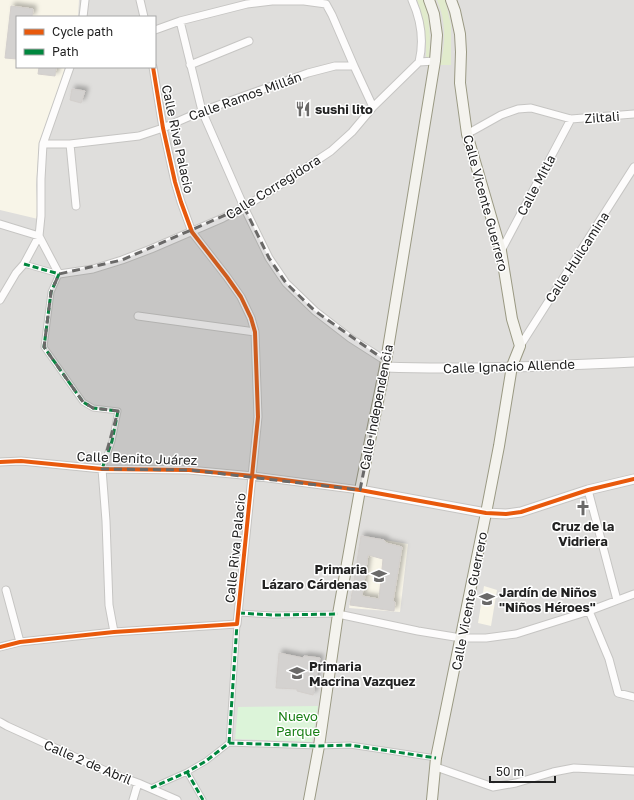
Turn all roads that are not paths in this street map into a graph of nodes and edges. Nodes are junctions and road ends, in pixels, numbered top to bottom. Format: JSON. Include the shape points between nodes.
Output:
{"nodes":[{"id":1,"x":85,"y":0,"type":"edge"},
{"id":2,"x":140,"y":0,"type":"edge"},
{"id":3,"x":412,"y":0,"type":"edge"},
{"id":4,"x":429,"y":0,"type":"edge"},
{"id":5,"x":451,"y":0,"type":"edge"},
{"id":6,"x":83,"y":16,"type":"edge"},
{"id":7,"x":144,"y":16,"type":"edge"},
{"id":8,"x":180,"y":21,"type":"junction"},
{"id":9,"x":156,"y":30,"type":"edge"},
{"id":10,"x":249,"y":41,"type":"dead end"},
{"id":11,"x":435,"y":61,"type":"junction"},
{"id":12,"x":419,"y":62,"type":"junction"},
{"id":13,"x":190,"y":65,"type":"junction"},
{"id":14,"x":354,"y":66,"type":"junction"},
{"id":15,"x":70,"y":68,"type":"edge"},
{"id":16,"x":153,"y":68,"type":"edge"},
{"id":17,"x":373,"y":107,"type":"junction"},
{"id":18,"x":202,"y":111,"type":"junction"},
{"id":19,"x":634,"y":114,"type":"edge"},
{"id":20,"x":570,"y":120,"type":"junction"},
{"id":21,"x":163,"y":128,"type":"junction"},
{"id":22,"x":467,"y":134,"type":"junction"},
{"id":23,"x":43,"y":144,"type":"junction"},
{"id":24,"x":70,"y":144,"type":"junction"},
{"id":25,"x":634,"y":167,"type":"edge"},
{"id":26,"x":76,"y":206,"type":"dead end"},
{"id":27,"x":244,"y":207,"type":"junction"},
{"id":28,"x":0,"y":224,"type":"edge"},
{"id":29,"x":192,"y":232,"type":"junction"},
{"id":30,"x":40,"y":236,"type":"junction"},
{"id":31,"x":501,"y":251,"type":"junction"},
{"id":32,"x":24,"y":264,"type":"junction"},
{"id":33,"x":59,"y":274,"type":"junction"},
{"id":34,"x":0,"y":300,"type":"edge"},
{"id":35,"x":138,"y":316,"type":"dead end"},
{"id":36,"x":255,"y":332,"type":"junction"},
{"id":37,"x":520,"y":346,"type":"junction"},
{"id":38,"x":634,"y":362,"type":"edge"},
{"id":39,"x":385,"y":364,"type":"junction"},
{"id":40,"x":512,"y":366,"type":"junction"},
{"id":41,"x":0,"y":462,"type":"edge"},
{"id":42,"x":102,"y":469,"type":"junction"},
{"id":43,"x":252,"y":476,"type":"junction"},
{"id":44,"x":634,"y":479,"type":"edge"},
{"id":45,"x":360,"y":490,"type":"junction"},
{"id":46,"x":588,"y":490,"type":"junction"},
{"id":47,"x":486,"y":513,"type":"junction"},
{"id":48,"x":6,"y":590,"type":"dead end"},
{"id":49,"x":634,"y":594,"type":"edge"},
{"id":50,"x":617,"y":600,"type":"junction"},
{"id":51,"x":589,"y":611,"type":"junction"},
{"id":52,"x":239,"y":613,"type":"junction"},
{"id":53,"x":338,"y":614,"type":"junction"},
{"id":54,"x":237,"y":624,"type":"junction"},
{"id":55,"x":114,"y":632,"type":"junction"},
{"id":56,"x":461,"y":638,"type":"junction"},
{"id":57,"x":20,"y":642,"type":"junction"},
{"id":58,"x":0,"y":647,"type":"edge"},
{"id":59,"x":634,"y":697,"type":"edge"},
{"id":60,"x":0,"y":722,"type":"edge"},
{"id":61,"x":229,"y":743,"type":"junction"},
{"id":62,"x":319,"y":746,"type":"junction"},
{"id":63,"x":436,"y":763,"type":"junction"},
{"id":64,"x":634,"y":771,"type":"edge"},
{"id":65,"x":187,"y":772,"type":"junction"},
{"id":66,"x":138,"y":783,"type":"junction"},
{"id":67,"x":151,"y":788,"type":"junction"},
{"id":68,"x":133,"y":800,"type":"edge"},
{"id":69,"x":177,"y":800,"type":"edge"},
{"id":70,"x":204,"y":800,"type":"edge"},
{"id":71,"x":309,"y":800,"type":"edge"},
{"id":72,"x":432,"y":800,"type":"edge"}],
"edges":[{"from":1,"to":6,"type":"street"},
{"from":2,"to":7,"type":"street"},
{"from":3,"to":12,"type":"street","via":[[421,31],[422,51]]},
{"from":4,"to":11,"type":"main road","name":"Calle Independencia","via":[[437,35]]},
{"from":5,"to":22,"type":"main road","name":"Calle Vicente Guerrero","via":[[460,34],[460,83]]},
{"from":8,"to":9,"type":"street"},
{"from":8,"to":13,"type":"street"},
{"from":8,"to":14,"type":"street","via":[[247,4],[272,1],[326,4]]},
{"from":10,"to":13,"type":"street"},
{"from":11,"to":12,"type":"street"},
{"from":11,"to":39,"type":"main road","name":"Calle Independencia"},
{"from":12,"to":17,"type":"street","name":"Calle Corregidora"},
{"from":13,"to":18,"type":"street"},
{"from":14,"to":17,"type":"street"},
{"from":14,"to":18,"type":"street","name":"Calle Ramos Millán","via":[[335,66],[308,73]]},
{"from":15,"to":23,"type":"street"},
{"from":16,"to":21,"type":"street","name":"Calle Riva Palacio"},
{"from":17,"to":27,"type":"street","name":"Calle Corregidora","via":[[352,132],[331,151]]},
{"from":18,"to":21,"type":"street","name":"Calle Ramos Millán"},
{"from":18,"to":27,"type":"street"},
{"from":19,"to":20,"type":"street","name":"Ziltali"},
{"from":20,"to":22,"type":"street","via":[[531,108],[518,109],[501,115]]},
{"from":20,"to":31,"type":"street","name":"Calle Mitla"},
{"from":21,"to":24,"type":"street","name":"Calle Ramos Millán","via":[[139,136]]},
{"from":21,"to":29,"type":"street","name":"Calle Riva Palacio","via":[[174,182]]},
{"from":22,"to":31,"type":"main road","name":"Calle Vicente Guerrero"},
{"from":23,"to":24,"type":"street","name":"Calle Ramos Millán"},
{"from":23,"to":30,"type":"street"},
{"from":24,"to":26,"type":"street"},
{"from":25,"to":37,"type":"street","name":"Calle Huilcamina"},
{"from":27,"to":29,"type":"street","name":"Calle Corregidora"},
{"from":27,"to":39,"type":"street","via":[[269,258],[286,283],[315,311]]},
{"from":28,"to":30,"type":"street"},
{"from":29,"to":33,"type":"street","name":"Calle Corregidora","via":[[122,260],[93,269]]},
{"from":29,"to":36,"type":"street","name":"Calle Riva Palacio","via":[[241,297]]},
{"from":30,"to":32,"type":"street"},
{"from":30,"to":33,"type":"street"},
{"from":31,"to":37,"type":"main road","name":"Calle Vicente Guerrero","via":[[512,320]]},
{"from":32,"to":33,"type":"street"},
{"from":32,"to":34,"type":"street"},
{"from":33,"to":42,"type":"street","via":[[51,292],[44,347],[83,402],[93,408],[118,411],[112,441]]},
{"from":35,"to":36,"type":"street"},
{"from":36,"to":43,"type":"street","name":"Calle Riva Palacio","via":[[258,416]]},
{"from":37,"to":40,"type":"main road","name":"Calle Vicente Guerrero"},
{"from":38,"to":40,"type":"street","name":"Calle Ignacio Allende"},
{"from":39,"to":40,"type":"street","name":"Calle Ignacio Allende","via":[[427,369]]},
{"from":39,"to":45,"type":"main road","name":"Calle Independencia"},
{"from":40,"to":47,"type":"main road","name":"Calle Vicente Guerrero"},
{"from":41,"to":42,"type":"street","name":"Calle Benito Juárez","via":[[21,461]]},
{"from":42,"to":43,"type":"street","name":"Calle Benito Juárez","via":[[189,470]]},
{"from":42,"to":55,"type":"street","via":[[109,605]]},
{"from":43,"to":45,"type":"street","name":"Calle Benito Juárez"},
{"from":43,"to":52,"type":"street","name":"Calle Riva Palacio"},
{"from":44,"to":46,"type":"street","name":"Calle Benito Juárez"},
{"from":45,"to":47,"type":"street","name":"Calle Benito Juárez"},
{"from":45,"to":53,"type":"main road","name":"Calle Independencia"},
{"from":46,"to":47,"type":"street","name":"Calle Benito Juárez","via":[[521,512]]},
{"from":46,"to":50,"type":"street"},
{"from":47,"to":56,"type":"main road","name":"Calle Vicente Guerrero"},
{"from":48,"to":57,"type":"street"},
{"from":49,"to":50,"type":"street"},
{"from":50,"to":51,"type":"street"},
{"from":51,"to":56,"type":"street","via":[[516,634]]},
{"from":51,"to":59,"type":"street","via":[[609,659],[618,693]]},
{"from":52,"to":53,"type":"street"},
{"from":52,"to":54,"type":"street","name":"Calle Riva Palacio"},
{"from":53,"to":56,"type":"street"},
{"from":53,"to":62,"type":"main road","name":"Calle Independencia"},
{"from":54,"to":55,"type":"street"},
{"from":54,"to":61,"type":"street","name":"Calle Riva Palacio"},
{"from":55,"to":57,"type":"street"},
{"from":56,"to":63,"type":"main road","name":"Calle Vicente Guerrero"},
{"from":57,"to":58,"type":"street"},
{"from":60,"to":66,"type":"street","name":"Calle 2 de Abril","via":[[100,769]]},
{"from":61,"to":62,"type":"street"},
{"from":61,"to":65,"type":"street"},
{"from":62,"to":63,"type":"street","via":[[350,745]]},
{"from":62,"to":71,"type":"main road","name":"Calle Independencia"},
{"from":63,"to":64,"type":"street","via":[[493,787],[574,768]]},
{"from":63,"to":72,"type":"main road","name":"Calle Vicente Guerrero"},
{"from":65,"to":67,"type":"street"},
{"from":65,"to":70,"type":"street"},
{"from":66,"to":67,"type":"street","name":"Calle 2 de Abril"},
{"from":66,"to":68,"type":"street"},
{"from":67,"to":69,"type":"street","name":"Calle 2 de Abril"}]}
